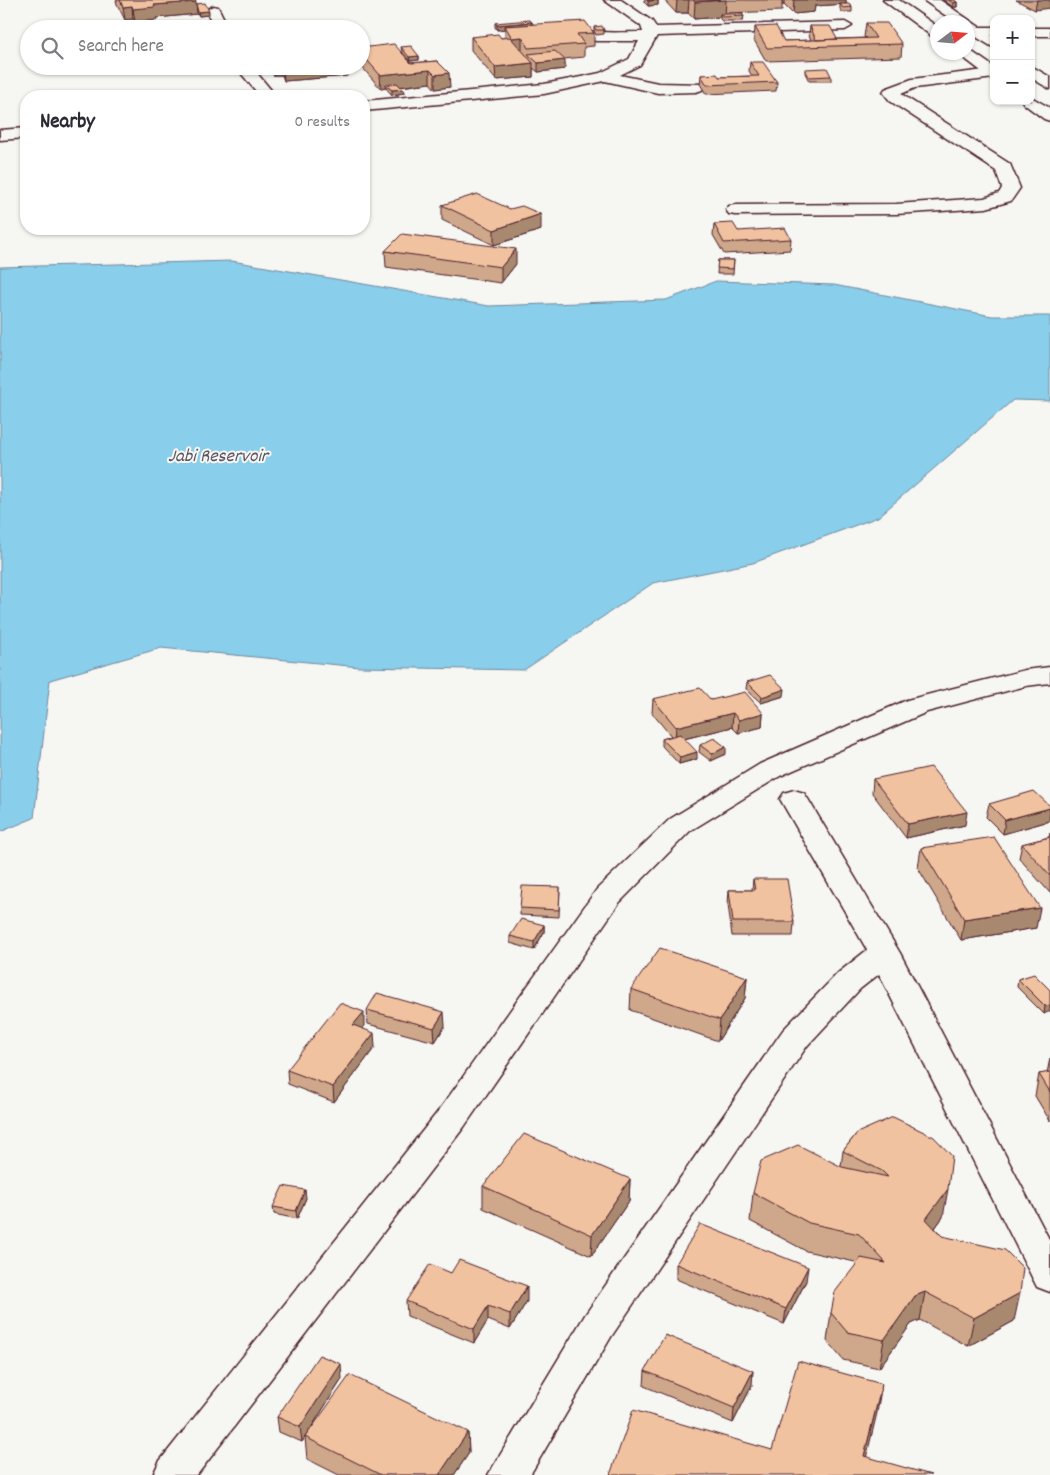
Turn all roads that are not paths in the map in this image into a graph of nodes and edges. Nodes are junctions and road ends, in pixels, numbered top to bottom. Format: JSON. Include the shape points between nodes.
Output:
{"nodes":[{"id":1,"x":611,"y":0,"type":"edge"},
{"id":2,"x":890,"y":0,"type":"edge"},
{"id":3,"x":930,"y":0,"type":"edge"},
{"id":4,"x":214,"y":10,"type":"dead end"},
{"id":5,"x":953,"y":15,"type":"edge"},
{"id":6,"x":218,"y":20,"type":"edge"},
{"id":7,"x":845,"y":26,"type":"dead end"},
{"id":8,"x":930,"y":28,"type":"edge"},
{"id":9,"x":975,"y":29,"type":"edge"},
{"id":10,"x":990,"y":31,"type":"edge"},
{"id":11,"x":975,"y":32,"type":"edge"},
{"id":12,"x":1035,"y":32,"type":"edge"},
{"id":13,"x":1050,"y":32,"type":"edge"},
{"id":14,"x":544,"y":34,"type":"edge"},
{"id":15,"x":650,"y":34,"type":"junction"},
{"id":16,"x":990,"y":41,"type":"edge"},
{"id":17,"x":974,"y":60,"type":"edge"},
{"id":18,"x":990,"y":72,"type":"edge"},
{"id":19,"x":990,"y":74,"type":"edge"},
{"id":20,"x":1035,"y":74,"type":"edge"},
{"id":21,"x":250,"y":75,"type":"edge"},
{"id":22,"x":606,"y":76,"type":"junction"},
{"id":23,"x":1050,"y":84,"type":"edge"},
{"id":24,"x":696,"y":87,"type":"dead end"},
{"id":25,"x":263,"y":90,"type":"edge"},
{"id":26,"x":370,"y":105,"type":"edge"},
{"id":27,"x":1035,"y":105,"type":"edge"},
{"id":28,"x":1050,"y":116,"type":"edge"},
{"id":29,"x":20,"y":133,"type":"edge"},
{"id":30,"x":0,"y":135,"type":"edge"},
{"id":31,"x":735,"y":210,"type":"dead end"},
{"id":32,"x":1050,"y":675,"type":"edge"},
{"id":33,"x":794,"y":798,"type":"dead end"},
{"id":34,"x":884,"y":953,"type":"junction"},
{"id":35,"x":1050,"y":1277,"type":"edge"},
{"id":36,"x":174,"y":1475,"type":"edge"},
{"id":37,"x":508,"y":1475,"type":"edge"}],
"edges":[{"from":1,"to":15,"type":"street","via":[[647,24]]},
{"from":2,"to":8,"type":"street"},
{"from":3,"to":5,"type":"street"},
{"from":4,"to":6,"type":"street"},
{"from":7,"to":15,"type":"street"},
{"from":9,"to":10,"type":"street"},
{"from":11,"to":16,"type":"street"},
{"from":12,"to":13,"type":"street"},
{"from":14,"to":15,"type":"street","via":[[582,32],[596,37]]},
{"from":15,"to":22,"type":"street","via":[[636,62]]},
{"from":17,"to":18,"type":"street"},
{"from":19,"to":31,"type":"street","via":[[912,84],[891,92],[1004,168],[1011,188],[1005,197],[986,203],[896,210]]},
{"from":20,"to":23,"type":"street"},
{"from":21,"to":25,"type":"street"},
{"from":22,"to":24,"type":"street","via":[[658,88]]},
{"from":22,"to":26,"type":"street","via":[[544,89]]},
{"from":27,"to":28,"type":"street"},
{"from":29,"to":30,"type":"street"},
{"from":32,"to":36,"type":"street","via":[[1025,678],[917,706],[770,770],[680,825],[608,896],[452,1118]]},
{"from":33,"to":34,"type":"street"},
{"from":34,"to":35,"type":"street"},
{"from":34,"to":37,"type":"street","via":[[849,982],[795,1038],[598,1326]]}]}
